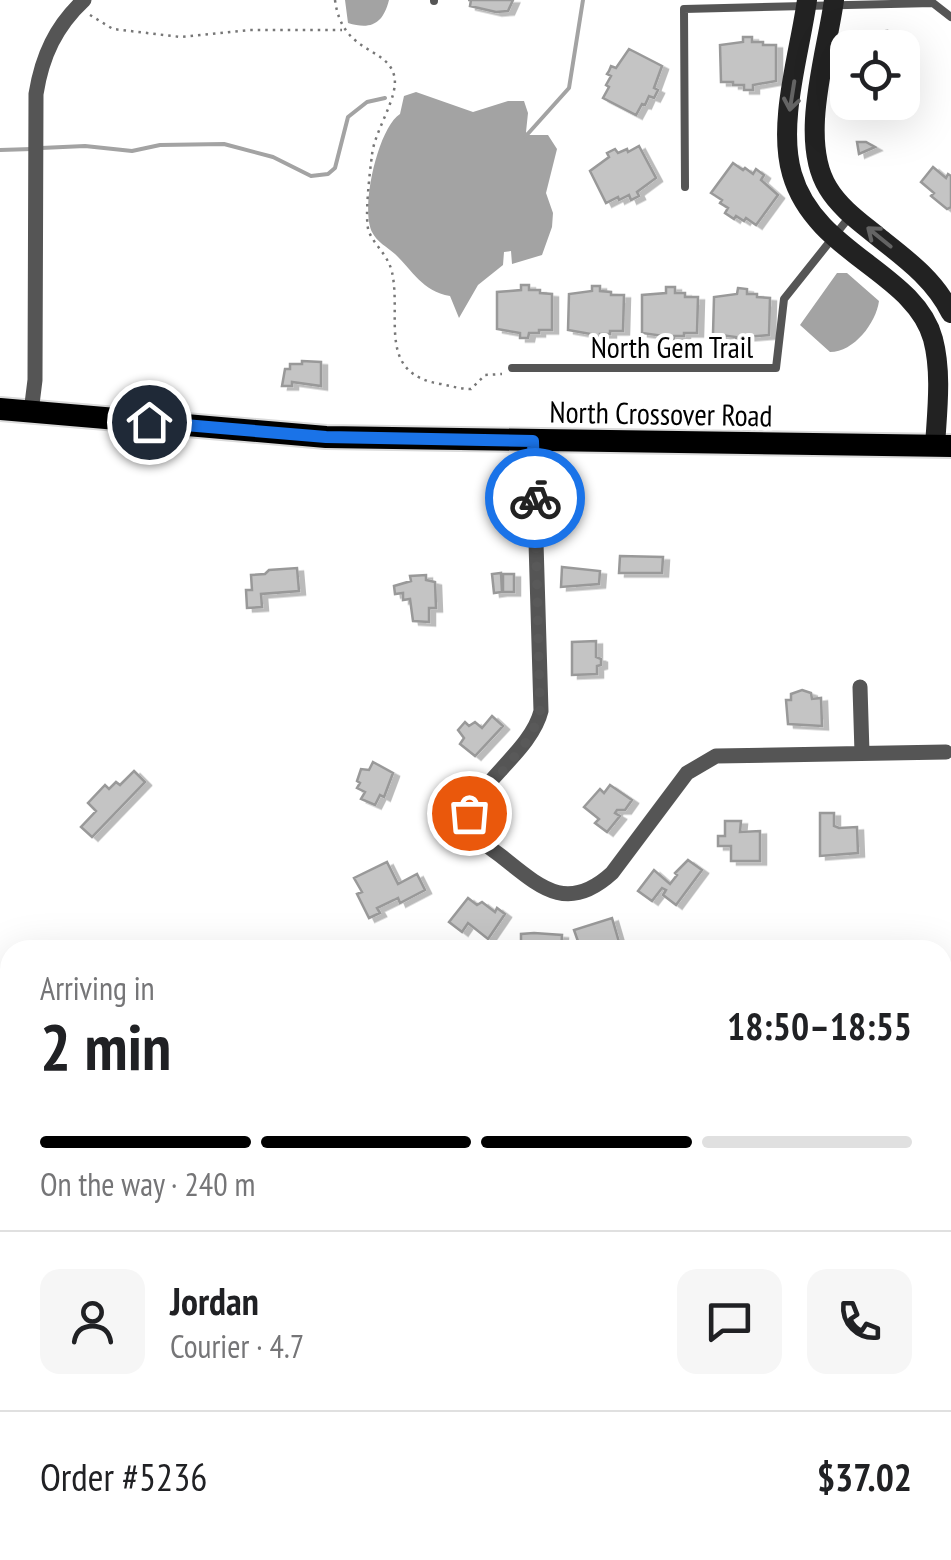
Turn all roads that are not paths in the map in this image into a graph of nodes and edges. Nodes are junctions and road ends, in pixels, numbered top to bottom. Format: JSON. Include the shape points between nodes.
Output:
{"nodes":[{"id":1,"x":82,"y":2,"type":"edge"},
{"id":2,"x":806,"y":2,"type":"edge"},
{"id":3,"x":834,"y":2,"type":"edge"},
{"id":4,"x":951,"y":17,"type":"edge"},
{"id":5,"x":685,"y":187,"type":"dead end"},
{"id":6,"x":851,"y":215,"type":"junction"},
{"id":7,"x":832,"y":238,"type":"junction"},
{"id":8,"x":950,"y":307,"type":"edge"},
{"id":9,"x":926,"y":321,"type":"junction"},
{"id":10,"x":512,"y":368,"type":"road end"},
{"id":11,"x":0,"y":409,"type":"edge"},
{"id":12,"x":31,"y":412,"type":"junction"},
{"id":13,"x":533,"y":441,"type":"junction"},
{"id":14,"x":943,"y":446,"type":"edge"},
{"id":15,"x":860,"y":687,"type":"dead end"},
{"id":16,"x":946,"y":752,"type":"dead end"},
{"id":17,"x":862,"y":753,"type":"junction"}],
"edges":[{"from":1,"to":12,"type":"street","via":[[45,54],[36,94]]},
{"from":2,"to":3,"type":"lane"},
{"from":2,"to":5,"type":"lane","via":[[684,9]]},
{"from":2,"to":7,"type":"street","one_way":true,"via":[[787,149],[804,204]]},
{"from":3,"to":4,"type":"lane","via":[[933,4]]},
{"from":3,"to":6,"type":"street","via":[[815,140],[828,189]]},
{"from":6,"to":7,"type":"lane","name":"North Gem Trail"},
{"from":8,"to":6,"type":"street","one_way":true,"via":[[933,283]]},
{"from":7,"to":9,"type":"street","via":[[903,292]]},
{"from":7,"to":10,"type":"lane","name":"North Gem Trail","via":[[784,299],[776,368]]},
{"from":8,"to":9,"type":"lane"},
{"from":9,"to":14,"type":"street","via":[[934,342]]},
{"from":11,"to":12,"type":"main road","name":"North Crossover Road"},
{"from":12,"to":13,"type":"main road","name":"North Crossover Road","via":[[268,433]]},
{"from":13,"to":14,"type":"main road","name":"North Crossover Road"},
{"from":13,"to":17,"type":"street","via":[[540,711],[531,736],[474,805],[468,821],[476,836],[533,882],[579,894],[612,873],[704,760]]},
{"from":15,"to":17,"type":"street"},
{"from":16,"to":17,"type":"street"}]}
